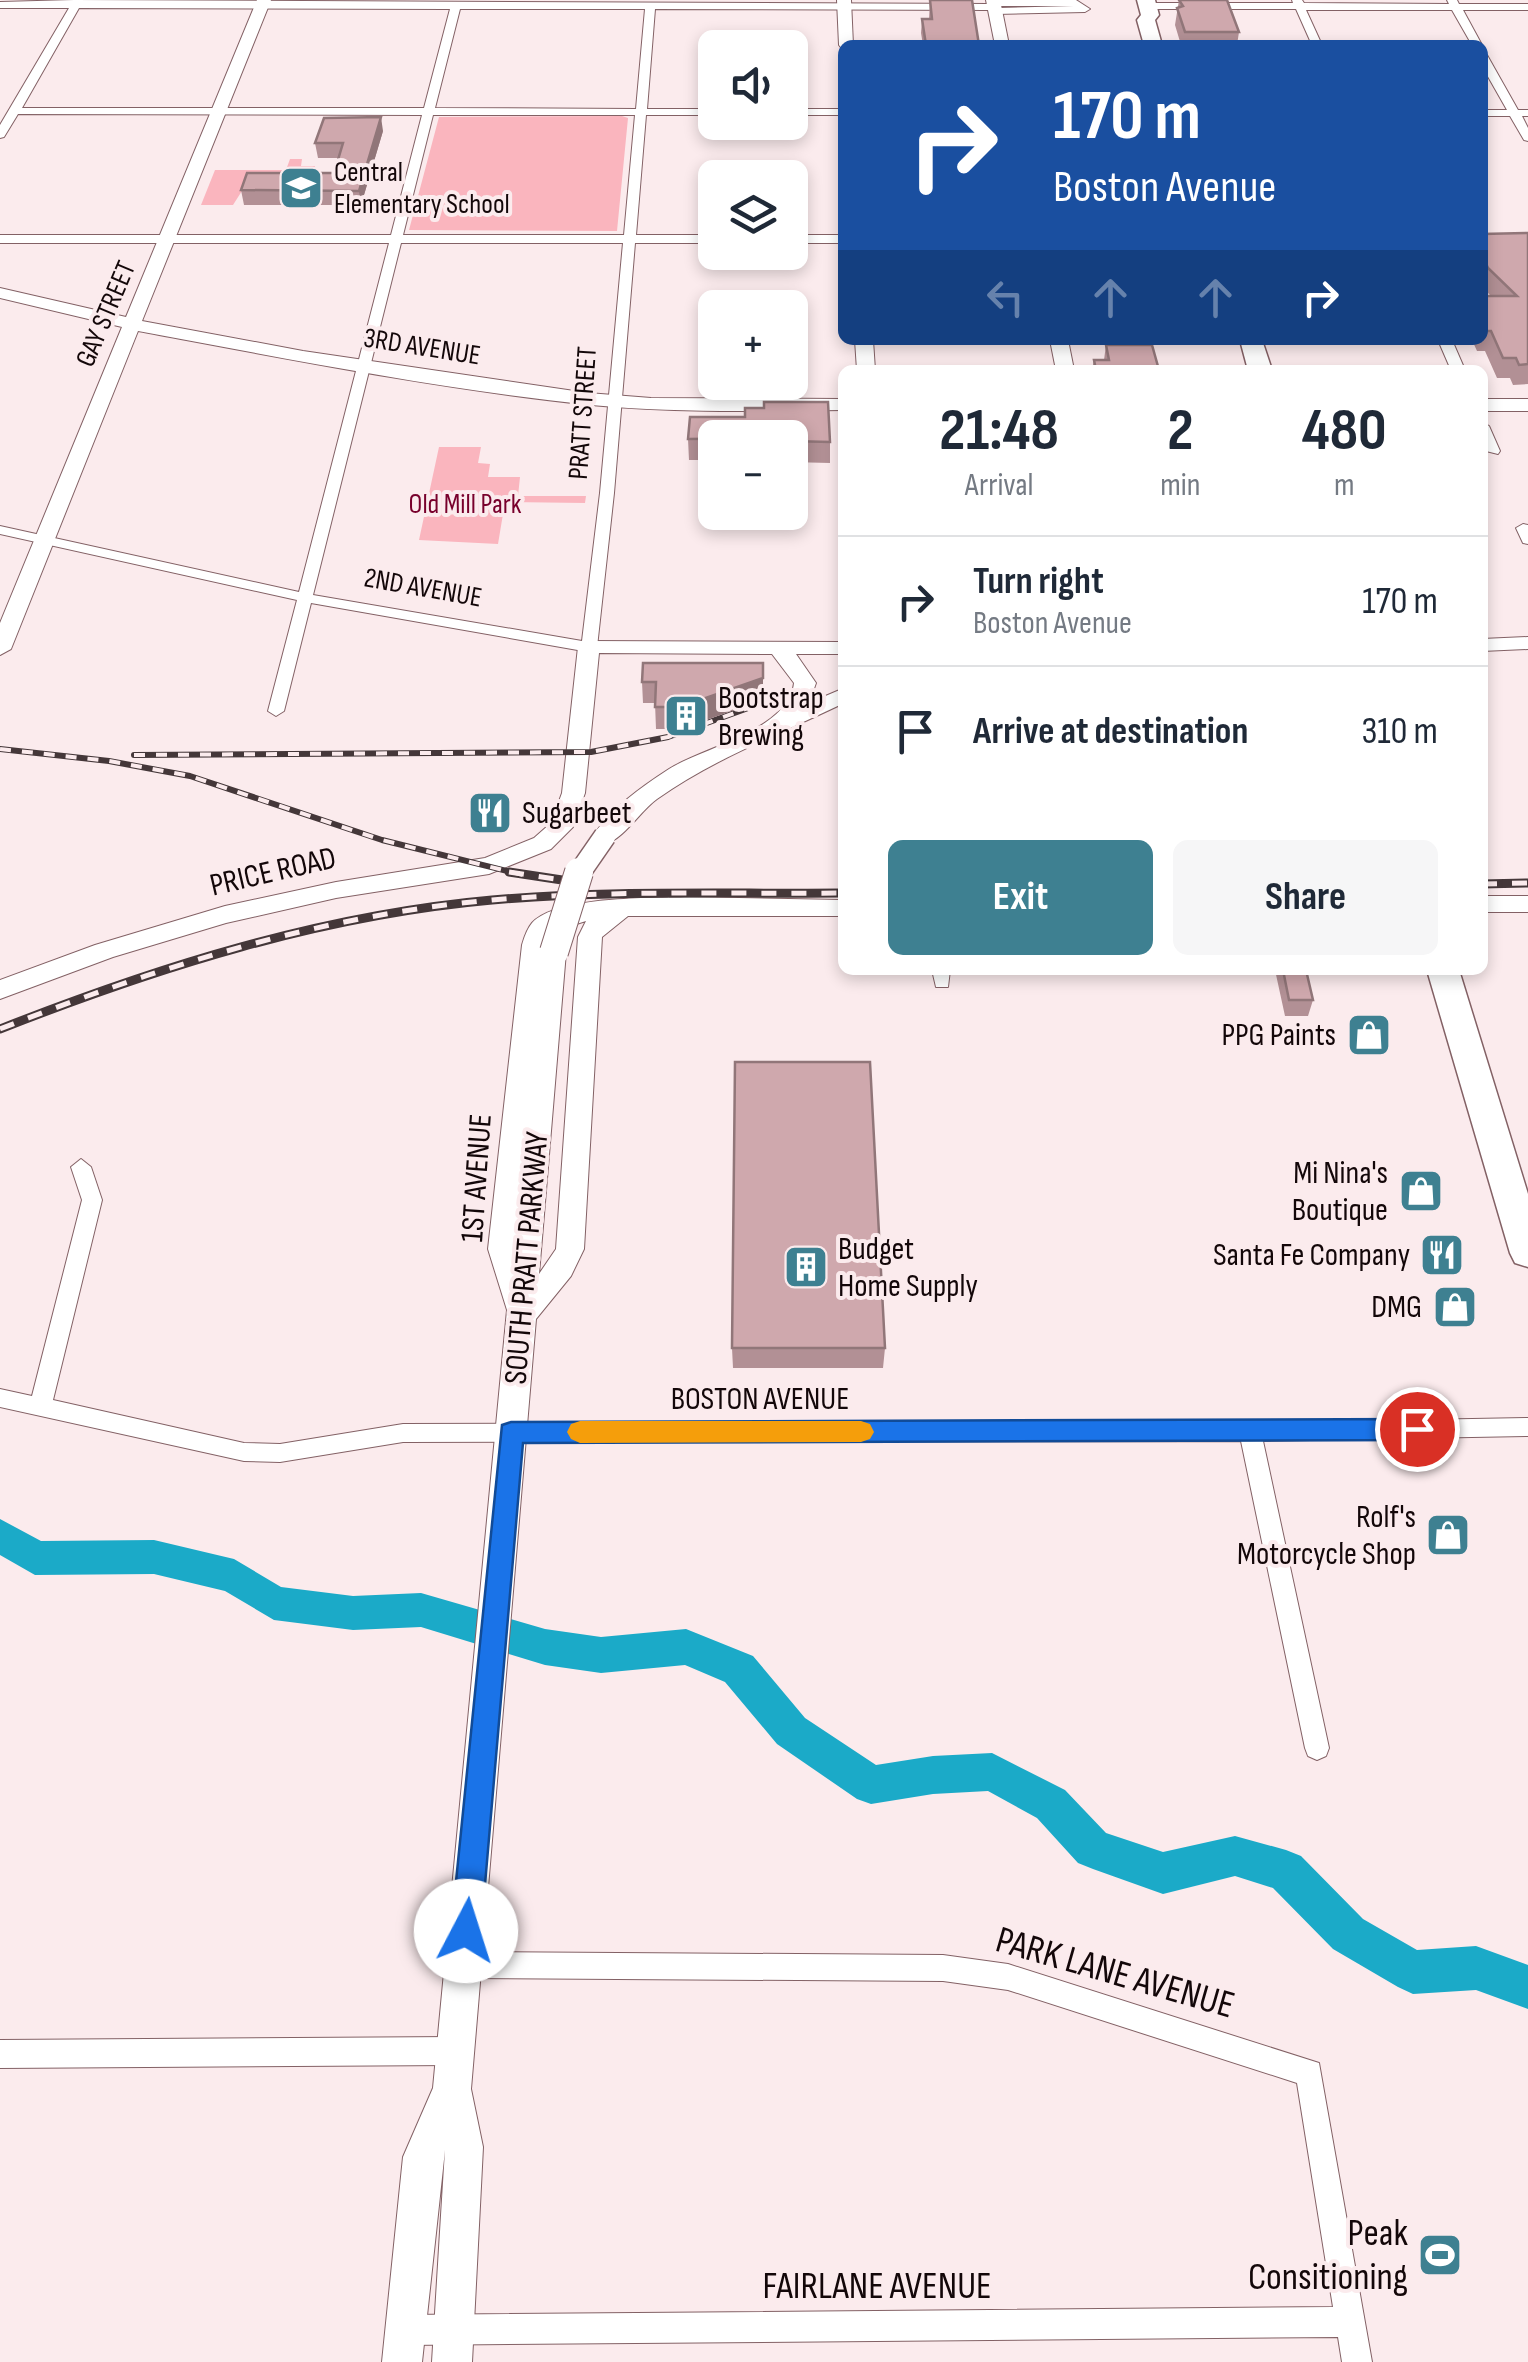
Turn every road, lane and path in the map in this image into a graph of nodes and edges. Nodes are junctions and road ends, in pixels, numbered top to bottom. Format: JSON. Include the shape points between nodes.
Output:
{"nodes":[{"id":1,"x":77,"y":3,"type":"edge"},
{"id":2,"x":263,"y":3,"type":"edge"},
{"id":3,"x":456,"y":3,"type":"edge"},
{"id":4,"x":650,"y":3,"type":"edge"},
{"id":5,"x":844,"y":3,"type":"edge"},
{"id":6,"x":1299,"y":3,"type":"edge"},
{"id":7,"x":1454,"y":3,"type":"edge"},
{"id":8,"x":0,"y":5,"type":"edge"},
{"id":9,"x":994,"y":6,"type":"edge"},
{"id":10,"x":1528,"y":6,"type":"edge"},
{"id":11,"x":1148,"y":7,"type":"edge"},
{"id":12,"x":846,"y":40,"type":"edge"},
{"id":13,"x":1001,"y":40,"type":"edge"},
{"id":14,"x":1152,"y":40,"type":"edge"},
{"id":15,"x":1164,"y":40,"type":"edge"},
{"id":16,"x":1315,"y":40,"type":"edge"},
{"id":17,"x":1474,"y":40,"type":"edge"},
{"id":18,"x":1488,"y":64,"type":"edge"},
{"id":19,"x":15,"y":112,"type":"junction"},
{"id":20,"x":218,"y":112,"type":"junction"},
{"id":21,"x":429,"y":112,"type":"junction"},
{"id":22,"x":639,"y":112,"type":"junction"},
{"id":23,"x":698,"y":112,"type":"edge"},
{"id":24,"x":808,"y":112,"type":"edge"},
{"id":25,"x":838,"y":112,"type":"edge"},
{"id":26,"x":1488,"y":113,"type":"edge"},
{"id":27,"x":1521,"y":113,"type":"edge"},
{"id":28,"x":0,"y":135,"type":"edge"},
{"id":29,"x":1528,"y":138,"type":"edge"},
{"id":30,"x":0,"y":238,"type":"edge"},
{"id":31,"x":168,"y":238,"type":"junction"},
{"id":32,"x":396,"y":238,"type":"junction"},
{"id":33,"x":628,"y":239,"type":"junction"},
{"id":34,"x":698,"y":239,"type":"edge"},
{"id":35,"x":808,"y":239,"type":"edge"},
{"id":36,"x":838,"y":239,"type":"edge"},
{"id":37,"x":0,"y":293,"type":"edge"},
{"id":38,"x":131,"y":324,"type":"junction"},
{"id":39,"x":364,"y":366,"type":"junction"},
{"id":40,"x":613,"y":402,"type":"junction"},
{"id":41,"x":838,"y":405,"type":"edge"},
{"id":42,"x":1488,"y":405,"type":"edge"},
{"id":43,"x":1528,"y":405,"type":"edge"},
{"id":44,"x":1488,"y":438,"type":"edge"},
{"id":45,"x":1494,"y":451,"type":"dead end"},
{"id":46,"x":0,"y":530,"type":"edge"},
{"id":47,"x":44,"y":540,"type":"junction"},
{"id":48,"x":307,"y":598,"type":"junction"},
{"id":49,"x":1528,"y":643,"type":"edge"},
{"id":50,"x":1488,"y":644,"type":"edge"},
{"id":51,"x":589,"y":647,"type":"junction"},
{"id":52,"x":661,"y":647,"type":"junction"},
{"id":53,"x":778,"y":648,"type":"junction"},
{"id":54,"x":838,"y":648,"type":"edge"},
{"id":55,"x":0,"y":649,"type":"edge"},
{"id":56,"x":583,"y":691,"type":"junction"},
{"id":57,"x":838,"y":698,"type":"edge"},
{"id":58,"x":276,"y":711,"type":"dead end"},
{"id":59,"x":766,"y":731,"type":"junction"},
{"id":60,"x":560,"y":828,"type":"joint"},
{"id":61,"x":1488,"y":904,"type":"edge"},
{"id":62,"x":1528,"y":904,"type":"edge"},
{"id":63,"x":634,"y":908,"type":"junction"},
{"id":64,"x":838,"y":908,"type":"edge"},
{"id":65,"x":1445,"y":975,"type":"edge"},
{"id":66,"x":0,"y":990,"type":"edge"},
{"id":67,"x":81,"y":1167,"type":"dead end"},
{"id":68,"x":1528,"y":1252,"type":"edge"},
{"id":69,"x":522,"y":1316,"type":"junction"},
{"id":70,"x":0,"y":1398,"type":"edge"},
{"id":71,"x":40,"y":1407,"type":"junction"},
{"id":72,"x":1528,"y":1427,"type":"edge"},
{"id":73,"x":1250,"y":1432,"type":"junction"},
{"id":74,"x":511,"y":1433,"type":"junction"},
{"id":75,"x":1317,"y":1748,"type":"dead end"},
{"id":76,"x":463,"y":1964,"type":"junction"},
{"id":77,"x":0,"y":2054,"type":"edge"},
{"id":78,"x":453,"y":2070,"type":"junction"},
{"id":79,"x":1350,"y":2322,"type":"junction"},
{"id":80,"x":403,"y":2346,"type":"edge"},
{"id":81,"x":453,"y":2346,"type":"edge"},
{"id":82,"x":1358,"y":2362,"type":"edge"}],
"edges":[{"from":1,"to":2,"type":"street"},
{"from":1,"to":8,"type":"street"},
{"from":1,"to":19,"type":"street"},
{"from":2,"to":3,"type":"street"},
{"from":2,"to":20,"type":"street","name":"GAY STREET"},
{"from":3,"to":4,"type":"street"},
{"from":3,"to":21,"type":"street"},
{"from":4,"to":5,"type":"street"},
{"from":4,"to":22,"type":"street","name":"PRATT STREET"},
{"from":5,"to":9,"type":"street"},
{"from":5,"to":12,"type":"street"},
{"from":6,"to":7,"type":"street"},
{"from":6,"to":11,"type":"street"},
{"from":6,"to":16,"type":"street"},
{"from":7,"to":10,"type":"street"},
{"from":7,"to":17,"type":"street"},
{"from":9,"to":9,"type":"street","via":[[1084,9],[1076,3]]},
{"from":9,"to":13,"type":"street"},
{"from":11,"to":14,"type":"highway"},
{"from":11,"to":15,"type":"highway"},
{"from":18,"to":27,"type":"street"},
{"from":19,"to":20,"type":"street"},
{"from":19,"to":28,"type":"street"},
{"from":20,"to":21,"type":"street"},
{"from":20,"to":31,"type":"street","name":"GAY STREET"},
{"from":21,"to":22,"type":"street"},
{"from":21,"to":32,"type":"street"},
{"from":22,"to":23,"type":"street"},
{"from":22,"to":33,"type":"street","name":"PRATT STREET"},
{"from":24,"to":25,"type":"street"},
{"from":26,"to":27,"type":"street"},
{"from":27,"to":29,"type":"street"},
{"from":30,"to":31,"type":"street"},
{"from":31,"to":32,"type":"street"},
{"from":31,"to":38,"type":"street","name":"GAY STREET"},
{"from":32,"to":33,"type":"street"},
{"from":32,"to":39,"type":"street"},
{"from":33,"to":34,"type":"street"},
{"from":33,"to":40,"type":"street","name":"PRATT STREET"},
{"from":35,"to":36,"type":"street"},
{"from":37,"to":38,"type":"street","name":"3RD AVENUE"},
{"from":38,"to":39,"type":"street","name":"3RD AVENUE"},
{"from":38,"to":47,"type":"street","name":"GAY STREET"},
{"from":39,"to":40,"type":"street","name":"3RD AVENUE"},
{"from":39,"to":48,"type":"street"},
{"from":40,"to":41,"type":"street","name":"3RD AVENUE"},
{"from":40,"to":51,"type":"street","name":"PRATT STREET"},
{"from":42,"to":43,"type":"street"},
{"from":44,"to":45,"type":"street"},
{"from":46,"to":47,"type":"street","name":"2ND AVENUE"},
{"from":47,"to":48,"type":"street","name":"2ND AVENUE"},
{"from":47,"to":55,"type":"street","name":"GAY STREET"},
{"from":48,"to":51,"type":"street","name":"2ND AVENUE"},
{"from":48,"to":58,"type":"street"},
{"from":49,"to":50,"type":"street"},
{"from":51,"to":52,"type":"street","name":"2ND AVENUE"},
{"from":51,"to":56,"type":"street","name":"PRATT STREET"},
{"from":52,"to":53,"type":"street","name":"2ND AVENUE"},
{"from":52,"to":56,"type":"street","via":[[603,660]]},
{"from":53,"to":54,"type":"street","name":"2ND AVENUE"},
{"from":53,"to":59,"type":"street","via":[[802,670],[806,686],[795,707]]},
{"from":56,"to":60,"type":"street","name":"PRATT STREET","via":[[572,804]]},
{"from":57,"to":59,"type":"street","name":"SOUTH PRATT PARKWAY"},
{"from":59,"to":69,"type":"street","name":"SOUTH PRATT PARKWAY","bridge":true,"via":[[654,788],[578,874],[554,952]]},
{"from":60,"to":66,"type":"street","name":"PRICE ROAD","via":[[507,859],[207,919]]},
{"from":61,"to":62,"type":"street"},
{"from":63,"to":64,"type":"street","name":"1ST AVENUE"},
{"from":63,"to":69,"type":"street","name":"1ST AVENUE","via":[[592,928],[570,1249]]},
{"from":63,"to":69,"type":"street","name":"1ST AVENUE","via":[[558,920],[539,932],[534,945],[502,1249]]},
{"from":65,"to":68,"type":"highway"},
{"from":67,"to":71,"type":"street","via":[[92,1200]]},
{"from":69,"to":74,"type":"street","name":"SOUTH PRATT PARKWAY"},
{"from":70,"to":71,"type":"street","name":"BOSTON AVENUE"},
{"from":71,"to":74,"type":"street","name":"BOSTON AVENUE","via":[[244,1452],[295,1451],[403,1433]]},
{"from":72,"to":73,"type":"street","name":"BOSTON AVENUE"},
{"from":73,"to":74,"type":"street","name":"BOSTON AVENUE"},
{"from":73,"to":75,"type":"street"},
{"from":74,"to":76,"type":"street","name":"SOUTH PRATT PARKWAY"},
{"from":76,"to":78,"type":"street","name":"SOUTH PRATT PARKWAY"},
{"from":76,"to":79,"type":"street","name":"PARK LANE AVENUE","via":[[944,1968],[1008,1977],[1309,2074]]},
{"from":77,"to":78,"type":"street"},
{"from":78,"to":80,"type":"street","name":"SOUTH PRATT PARKWAY","via":[[422,2157]]},
{"from":78,"to":81,"type":"street","name":"SOUTH PRATT PARKWAY","via":[[464,2147]]},
{"from":79,"to":81,"type":"street","name":"FAIRLANE AVENUE"},
{"from":79,"to":82,"type":"street"},
{"from":80,"to":81,"type":"street","name":"FAIRLANE AVENUE"}]}
